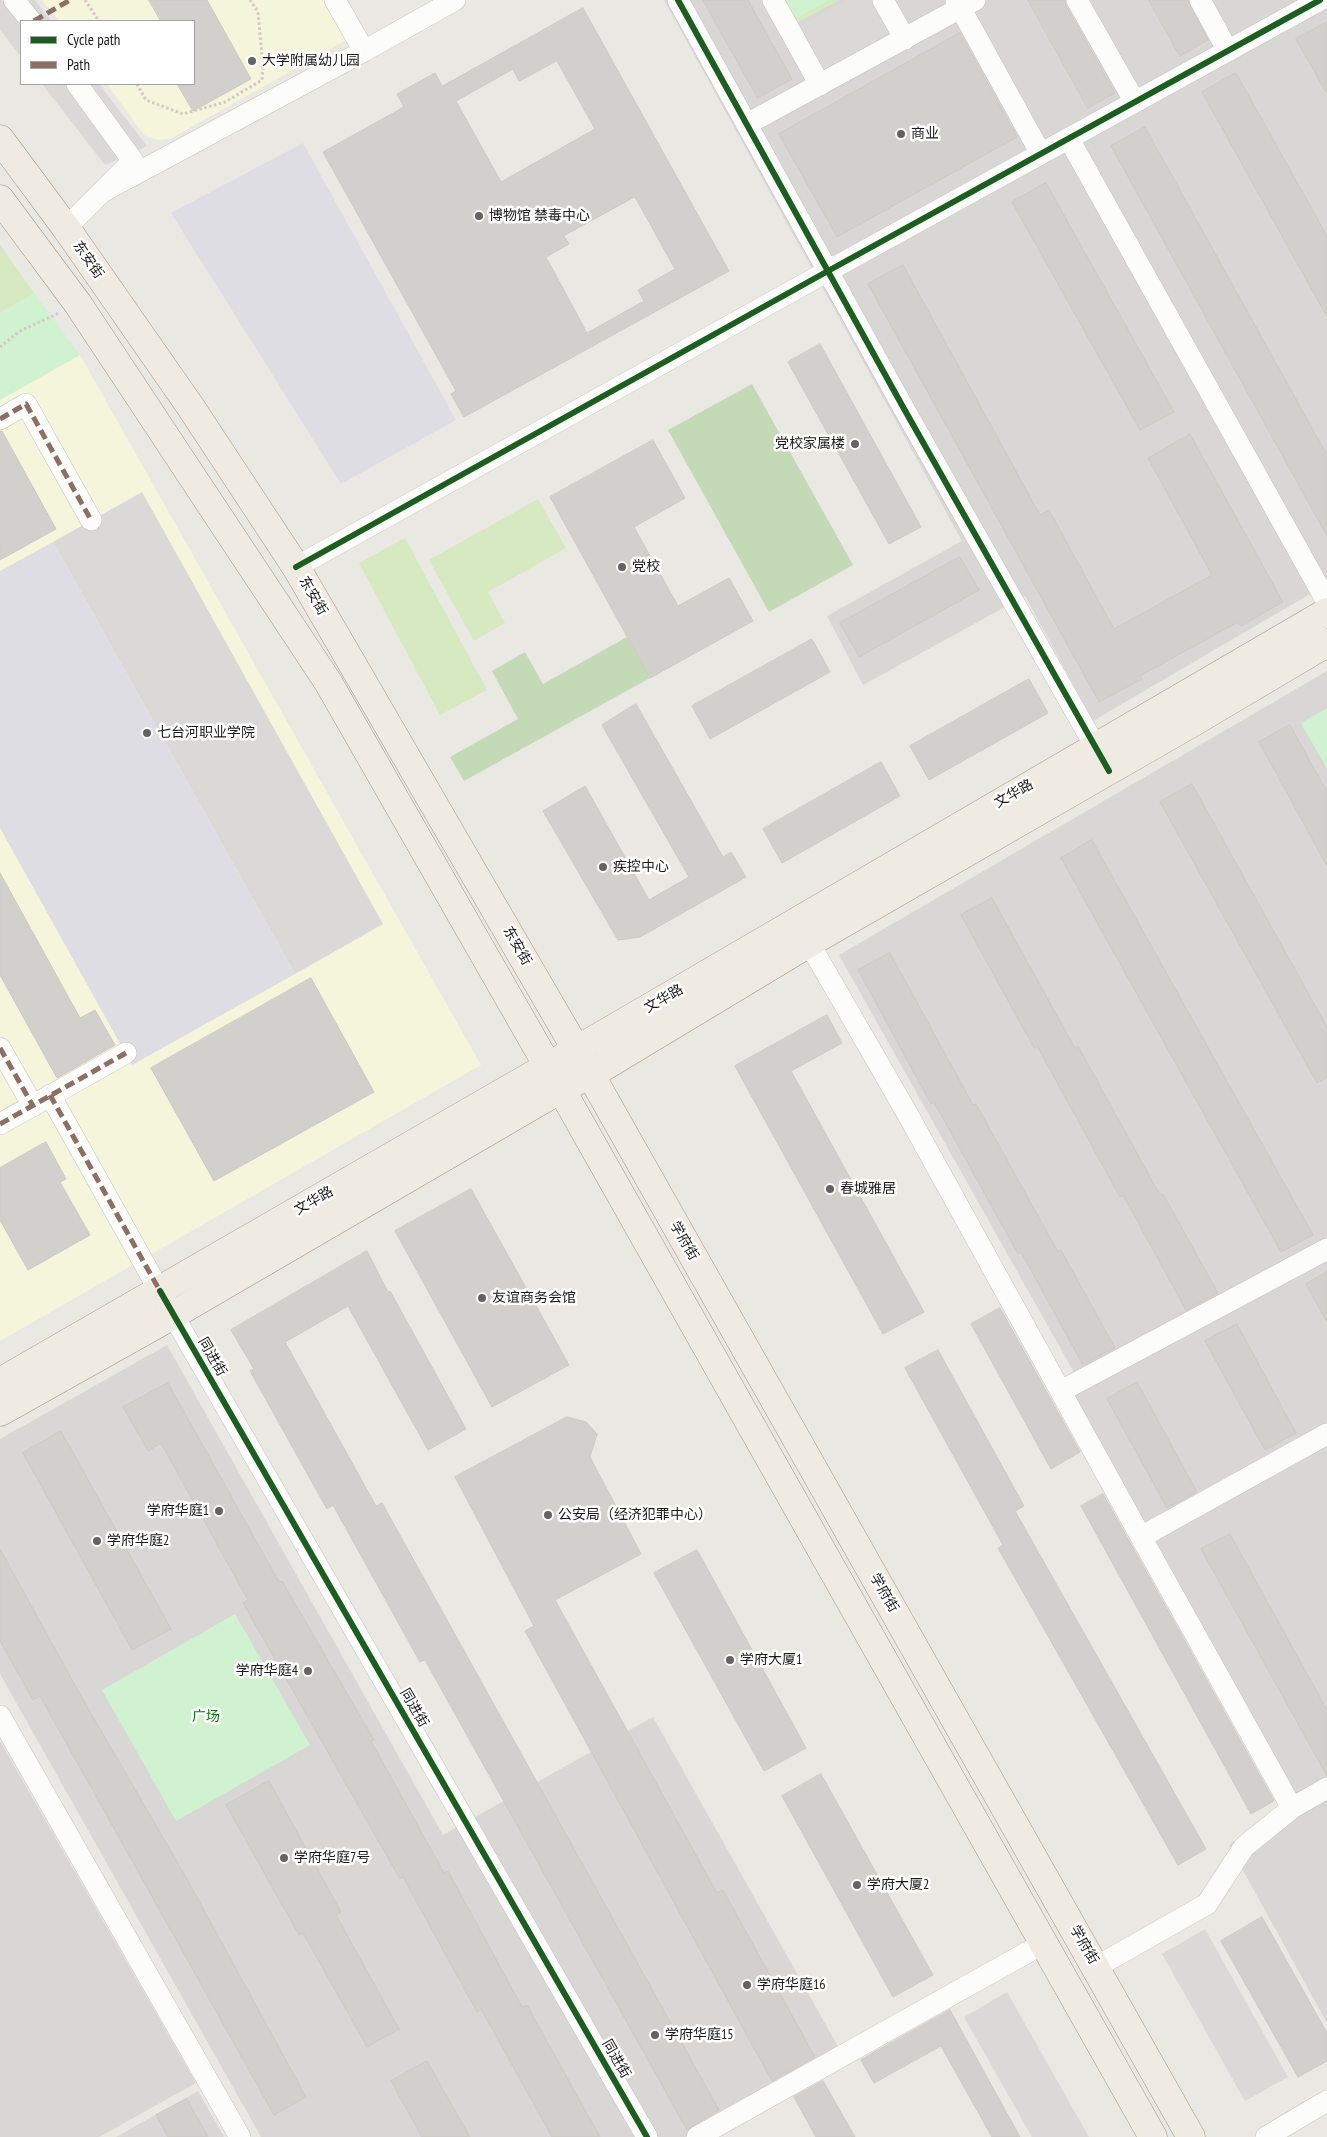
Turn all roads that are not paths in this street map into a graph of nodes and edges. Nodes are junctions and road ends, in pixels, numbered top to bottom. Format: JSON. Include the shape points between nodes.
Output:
{"nodes":[{"id":1,"x":14,"y":0,"type":"edge"},
{"id":2,"x":335,"y":0,"type":"edge"},
{"id":3,"x":455,"y":0,"type":"edge"},
{"id":4,"x":678,"y":0,"type":"edge"},
{"id":5,"x":773,"y":0,"type":"edge"},
{"id":6,"x":883,"y":0,"type":"edge"},
{"id":7,"x":1078,"y":0,"type":"edge"},
{"id":8,"x":1200,"y":0,"type":"edge"},
{"id":9,"x":1320,"y":0,"type":"edge"},
{"id":10,"x":964,"y":3,"type":"edge"},
{"id":11,"x":30,"y":20,"type":"edge"},
{"id":12,"x":905,"y":39,"type":"junction"},
{"id":13,"x":364,"y":51,"type":"junction"},
{"id":14,"x":1228,"y":51,"type":"junction"},
{"id":15,"x":78,"y":85,"type":"edge"},
{"id":16,"x":820,"y":85,"type":"junction"},
{"id":17,"x":1135,"y":102,"type":"junction"},
{"id":18,"x":747,"y":124,"type":"junction"},
{"id":19,"x":0,"y":139,"type":"edge"},
{"id":20,"x":1069,"y":139,"type":"junction"},
{"id":21,"x":1041,"y":154,"type":"junction"},
{"id":22,"x":102,"y":192,"type":"junction"},
{"id":23,"x":0,"y":199,"type":"edge"},
{"id":24,"x":66,"y":228,"type":"junction"},
{"id":25,"x":828,"y":271,"type":"junction"},
{"id":26,"x":0,"y":419,"type":"edge"},
{"id":27,"x":91,"y":520,"type":"dead end"},
{"id":28,"x":296,"y":567,"type":"junction"},
{"id":29,"x":1327,"y":602,"type":"edge"},
{"id":30,"x":1327,"y":612,"type":"edge"},
{"id":31,"x":1327,"y":643,"type":"edge"},
{"id":32,"x":1095,"y":747,"type":"junction"},
{"id":33,"x":1109,"y":771,"type":"junction"},
{"id":34,"x":809,"y":943,"type":"junction"},
{"id":35,"x":0,"y":1048,"type":"edge"},
{"id":36,"x":576,"y":1049,"type":"junction"},
{"id":37,"x":126,"y":1053,"type":"dead end"},
{"id":38,"x":547,"y":1065,"type":"junction"},
{"id":39,"x":590,"y":1075,"type":"junction"},
{"id":40,"x":562,"y":1089,"type":"junction"},
{"id":41,"x":41,"y":1100,"type":"junction"},
{"id":42,"x":0,"y":1124,"type":"edge"},
{"id":43,"x":1327,"y":1249,"type":"edge"},
{"id":44,"x":160,"y":1291,"type":"junction"},
{"id":45,"x":173,"y":1315,"type":"junction"},
{"id":46,"x":0,"y":1382,"type":"edge"},
{"id":47,"x":1062,"y":1390,"type":"junction"},
{"id":48,"x":0,"y":1412,"type":"edge"},
{"id":49,"x":1327,"y":1434,"type":"edge"},
{"id":50,"x":1141,"y":1536,"type":"junction"},
{"id":51,"x":0,"y":1716,"type":"edge"},
{"id":52,"x":1327,"y":1788,"type":"edge"},
{"id":53,"x":1292,"y":1808,"type":"junction"},
{"id":54,"x":1044,"y":1943,"type":"junction"},
{"id":55,"x":1096,"y":1967,"type":"junction"},
{"id":56,"x":1327,"y":2101,"type":"edge"},
{"id":57,"x":240,"y":2137,"type":"edge"},
{"id":58,"x":647,"y":2137,"type":"edge"},
{"id":59,"x":697,"y":2137,"type":"edge"},
{"id":60,"x":1153,"y":2137,"type":"edge"},
{"id":61,"x":1191,"y":2137,"type":"edge"},
{"id":62,"x":1266,"y":2137,"type":"edge"}],
"edges":[{"from":1,"to":11,"type":"street"},
{"from":2,"to":13,"type":"street"},
{"from":3,"to":13,"type":"street"},
{"from":4,"to":18,"type":"street"},
{"from":5,"to":16,"type":"street"},
{"from":6,"to":12,"type":"street"},
{"from":7,"to":17,"type":"street"},
{"from":8,"to":14,"type":"street"},
{"from":9,"to":14,"type":"street"},
{"from":10,"to":12,"type":"street"},
{"from":10,"to":21,"type":"street"},
{"from":12,"to":16,"type":"street"},
{"from":13,"to":22,"type":"street"},
{"from":14,"to":17,"type":"street"},
{"from":15,"to":22,"type":"street","via":[[133,161]]},
{"from":16,"to":18,"type":"street"},
{"from":17,"to":20,"type":"street"},
{"from":18,"to":25,"type":"street"},
{"from":19,"to":24,"type":"main road","name":"东安街"},
{"from":20,"to":21,"type":"street"},
{"from":20,"to":29,"type":"street"},
{"from":21,"to":25,"type":"street"},
{"from":22,"to":24,"type":"street"},
{"from":23,"to":38,"type":"main road","via":[[78,304],[328,682]]},
{"from":24,"to":28,"type":"main road","name":"东安街","via":[[190,406]]},
{"from":25,"to":28,"type":"street"},
{"from":25,"to":32,"type":"street"},
{"from":26,"to":27,"type":"street","via":[[26,404]]},
{"from":28,"to":36,"type":"main road","name":"东安街"},
{"from":30,"to":32,"type":"main road","name":"文华路"},
{"from":31,"to":33,"type":"main road","name":"文华路"},
{"from":32,"to":33,"type":"street"},
{"from":32,"to":36,"type":"main road","name":"文华路"},
{"from":33,"to":34,"type":"main road","name":"文华路"},
{"from":34,"to":39,"type":"main road","name":"文华路"},
{"from":34,"to":47,"type":"street"},
{"from":35,"to":41,"type":"street","name":"同进街"},
{"from":36,"to":38,"type":"main road","name":"文华路"},
{"from":36,"to":39,"type":"main road","name":"学府街"},
{"from":37,"to":41,"type":"street"},
{"from":38,"to":40,"type":"main road"},
{"from":38,"to":44,"type":"main road","name":"文华路"},
{"from":39,"to":40,"type":"main road","name":"文华路"},
{"from":39,"to":55,"type":"main road","name":"学府街"},
{"from":40,"to":45,"type":"main road","name":"文华路"},
{"from":40,"to":54,"type":"main road"},
{"from":41,"to":42,"type":"street"},
{"from":41,"to":44,"type":"street","name":"同进街"},
{"from":43,"to":47,"type":"street"},
{"from":44,"to":45,"type":"street","name":"同进街"},
{"from":44,"to":46,"type":"main road","name":"文华路"},
{"from":45,"to":48,"type":"main road","name":"文华路"},
{"from":45,"to":58,"type":"street","name":"同进街"},
{"from":47,"to":50,"type":"street"},
{"from":49,"to":50,"type":"street"},
{"from":50,"to":53,"type":"street"},
{"from":51,"to":57,"type":"street"},
{"from":52,"to":53,"type":"street"},
{"from":53,"to":55,"type":"street","via":[[1244,1847],[1206,1904]]},
{"from":54,"to":59,"type":"street"},
{"from":54,"to":60,"type":"main road"},
{"from":55,"to":61,"type":"main road","name":"学府街"},
{"from":56,"to":62,"type":"street"}]}
